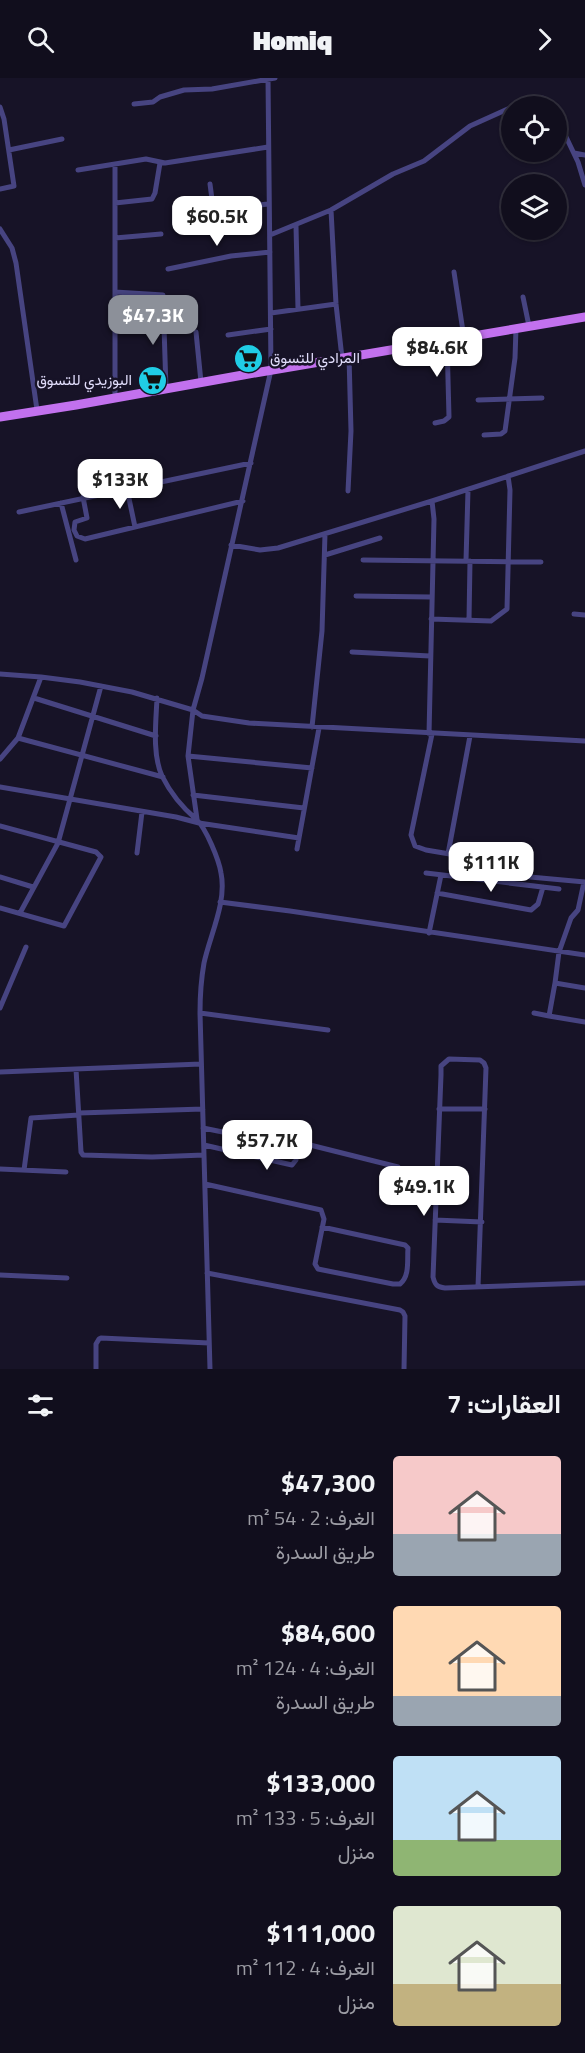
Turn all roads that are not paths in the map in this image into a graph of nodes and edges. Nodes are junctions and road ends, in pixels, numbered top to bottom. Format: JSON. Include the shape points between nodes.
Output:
{"nodes":[{"id":1,"x":275,"y":78,"type":"edge"},
{"id":2,"x":268,"y":79,"type":"edge"},
{"id":3,"x":134,"y":104,"type":"dead end"},
{"id":4,"x":0,"y":107,"type":"edge"},
{"id":5,"x":501,"y":112,"type":"edge"},
{"id":6,"x":567,"y":139,"type":"edge"},
{"id":7,"x":62,"y":140,"type":"dead end"},
{"id":8,"x":268,"y":147,"type":"junction"},
{"id":9,"x":9,"y":150,"type":"junction"},
{"id":10,"x":574,"y":153,"type":"junction"},
{"id":11,"x":585,"y":155,"type":"edge"},
{"id":12,"x":160,"y":163,"type":"junction"},
{"id":13,"x":115,"y":164,"type":"junction"},
{"id":14,"x":78,"y":170,"type":"dead end"},
{"id":15,"x":210,"y":184,"type":"dead end"},
{"id":16,"x":585,"y":185,"type":"edge"},
{"id":17,"x":0,"y":189,"type":"edge"},
{"id":18,"x":115,"y":203,"type":"junction"},
{"id":19,"x":268,"y":204,"type":"junction"},
{"id":20,"x":331,"y":210,"type":"junction"},
{"id":21,"x":296,"y":226,"type":"junction"},
{"id":22,"x":0,"y":230,"type":"edge"},
{"id":23,"x":161,"y":234,"type":"dead end"},
{"id":24,"x":270,"y":235,"type":"junction"},
{"id":25,"x":115,"y":238,"type":"junction"},
{"id":26,"x":270,"y":252,"type":"junction"},
{"id":27,"x":168,"y":269,"type":"dead end"},
{"id":28,"x":454,"y":272,"type":"dead end"},
{"id":29,"x":115,"y":292,"type":"junction"},
{"id":30,"x":523,"y":297,"type":"dead end"},
{"id":31,"x":336,"y":304,"type":"junction"},
{"id":32,"x":298,"y":309,"type":"junction"},
{"id":33,"x":271,"y":313,"type":"junction"},
{"id":34,"x":585,"y":317,"type":"edge"},
{"id":35,"x":529,"y":326,"type":"junction"},
{"id":36,"x":516,"y":328,"type":"junction"},
{"id":37,"x":271,"y":329,"type":"junction"},
{"id":38,"x":196,"y":332,"type":"dead end"},
{"id":39,"x":228,"y":334,"type":"dead end"},
{"id":40,"x":464,"y":338,"type":"junction"},
{"id":41,"x":447,"y":341,"type":"junction"},
{"id":42,"x":346,"y":357,"type":"junction"},
{"id":43,"x":271,"y":370,"type":"junction"},
{"id":44,"x":201,"y":382,"type":"junction"},
{"id":45,"x":166,"y":389,"type":"junction"},
{"id":46,"x":509,"y":398,"type":"junction"},
{"id":47,"x":542,"y":398,"type":"dead end"},
{"id":48,"x":115,"y":399,"type":"junction"},
{"id":49,"x":478,"y":400,"type":"dead end"},
{"id":50,"x":37,"y":410,"type":"junction"},
{"id":51,"x":0,"y":417,"type":"edge"},
{"id":52,"x":435,"y":423,"type":"dead end"},
{"id":53,"x":484,"y":435,"type":"dead end"},
{"id":54,"x":585,"y":451,"type":"edge"},
{"id":55,"x":251,"y":463,"type":"junction"},
{"id":56,"x":508,"y":476,"type":"junction"},
{"id":57,"x":127,"y":489,"type":"junction"},
{"id":58,"x":468,"y":490,"type":"junction"},
{"id":59,"x":348,"y":491,"type":"dead end"},
{"id":60,"x":83,"y":497,"type":"junction"},
{"id":61,"x":243,"y":501,"type":"junction"},
{"id":62,"x":432,"y":501,"type":"junction"},
{"id":63,"x":61,"y":503,"type":"junction"},
{"id":64,"x":20,"y":512,"type":"dead end"},
{"id":65,"x":135,"y":527,"type":"junction"},
{"id":66,"x":325,"y":534,"type":"junction"},
{"id":67,"x":380,"y":538,"type":"dead end"},
{"id":68,"x":231,"y":545,"type":"junction"},
{"id":69,"x":325,"y":555,"type":"junction"},
{"id":70,"x":76,"y":560,"type":"dead end"},
{"id":71,"x":363,"y":560,"type":"dead end"},
{"id":72,"x":432,"y":560,"type":"junction"},
{"id":73,"x":468,"y":561,"type":"junction"},
{"id":74,"x":508,"y":561,"type":"junction"},
{"id":75,"x":541,"y":562,"type":"dead end"},
{"id":76,"x":356,"y":596,"type":"dead end"},
{"id":77,"x":431,"y":597,"type":"junction"},
{"id":78,"x":574,"y":614,"type":"dead end"},
{"id":79,"x":585,"y":615,"type":"edge"},
{"id":80,"x":431,"y":619,"type":"junction"},
{"id":81,"x":469,"y":620,"type":"junction"},
{"id":82,"x":352,"y":652,"type":"dead end"},
{"id":83,"x":430,"y":656,"type":"junction"},
{"id":84,"x":0,"y":674,"type":"edge"},
{"id":85,"x":41,"y":677,"type":"junction"},
{"id":86,"x":101,"y":686,"type":"junction"},
{"id":87,"x":34,"y":698,"type":"junction"},
{"id":88,"x":158,"y":698,"type":"junction"},
{"id":89,"x":193,"y":710,"type":"junction"},
{"id":90,"x":93,"y":716,"type":"junction"},
{"id":91,"x":312,"y":728,"type":"junction"},
{"id":92,"x":319,"y":728,"type":"junction"},
{"id":93,"x":431,"y":734,"type":"junction"},
{"id":94,"x":156,"y":736,"type":"junction"},
{"id":95,"x":470,"y":736,"type":"junction"},
{"id":96,"x":18,"y":738,"type":"junction"},
{"id":97,"x":585,"y":741,"type":"edge"},
{"id":98,"x":82,"y":756,"type":"junction"},
{"id":99,"x":189,"y":756,"type":"junction"},
{"id":100,"x":0,"y":759,"type":"edge"},
{"id":101,"x":312,"y":768,"type":"junction"},
{"id":102,"x":163,"y":777,"type":"junction"},
{"id":103,"x":0,"y":787,"type":"edge"},
{"id":104,"x":193,"y":795,"type":"junction"},
{"id":105,"x":69,"y":799,"type":"junction"},
{"id":106,"x":304,"y":808,"type":"junction"},
{"id":107,"x":142,"y":812,"type":"junction"},
{"id":108,"x":198,"y":821,"type":"junction"},
{"id":109,"x":0,"y":826,"type":"edge"},
{"id":110,"x":299,"y":837,"type":"junction"},
{"id":111,"x":58,"y":843,"type":"junction"},
{"id":112,"x":297,"y":849,"type":"dead end"},
{"id":113,"x":137,"y":853,"type":"dead end"},
{"id":114,"x":448,"y":854,"type":"junction"},
{"id":115,"x":426,"y":873,"type":"dead end"},
{"id":116,"x":441,"y":875,"type":"junction"},
{"id":117,"x":0,"y":877,"type":"edge"},
{"id":118,"x":584,"y":882,"type":"edge"},
{"id":119,"x":33,"y":887,"type":"junction"},
{"id":120,"x":543,"y":887,"type":"junction"},
{"id":121,"x":559,"y":889,"type":"dead end"},
{"id":122,"x":437,"y":893,"type":"junction"},
{"id":123,"x":220,"y":902,"type":"junction"},
{"id":124,"x":0,"y":908,"type":"edge"},
{"id":125,"x":20,"y":913,"type":"junction"},
{"id":126,"x":429,"y":933,"type":"junction"},
{"id":127,"x":26,"y":947,"type":"dead end"},
{"id":128,"x":559,"y":952,"type":"junction"},
{"id":129,"x":585,"y":955,"type":"edge"},
{"id":130,"x":555,"y":983,"type":"junction"},
{"id":131,"x":585,"y":988,"type":"edge"},
{"id":132,"x":0,"y":989,"type":"edge"},
{"id":133,"x":7,"y":991,"type":"junction"},
{"id":134,"x":0,"y":1008,"type":"edge"},
{"id":135,"x":200,"y":1013,"type":"junction"},
{"id":136,"x":534,"y":1013,"type":"dead end"},
{"id":137,"x":549,"y":1016,"type":"junction"},
{"id":138,"x":585,"y":1022,"type":"edge"},
{"id":139,"x":328,"y":1030,"type":"dead end"},
{"id":140,"x":201,"y":1064,"type":"junction"},
{"id":141,"x":76,"y":1069,"type":"junction"},
{"id":142,"x":0,"y":1072,"type":"edge"},
{"id":143,"x":203,"y":1109,"type":"junction"},
{"id":144,"x":439,"y":1109,"type":"junction"},
{"id":145,"x":485,"y":1109,"type":"junction"},
{"id":146,"x":79,"y":1114,"type":"junction"},
{"id":147,"x":203,"y":1128,"type":"junction"},
{"id":148,"x":296,"y":1144,"type":"junction"},
{"id":149,"x":204,"y":1145,"type":"junction"},
{"id":150,"x":204,"y":1155,"type":"junction"},
{"id":151,"x":398,"y":1167,"type":"dead end"},
{"id":152,"x":0,"y":1169,"type":"edge"},
{"id":153,"x":24,"y":1170,"type":"junction"},
{"id":154,"x":66,"y":1172,"type":"dead end"},
{"id":155,"x":205,"y":1184,"type":"junction"},
{"id":156,"x":435,"y":1220,"type":"junction"},
{"id":157,"x":482,"y":1222,"type":"junction"},
{"id":158,"x":322,"y":1227,"type":"junction"},
{"id":159,"x":207,"y":1273,"type":"junction"},
{"id":160,"x":0,"y":1275,"type":"edge"},
{"id":161,"x":67,"y":1278,"type":"dead end"},
{"id":162,"x":585,"y":1283,"type":"edge"},
{"id":163,"x":478,"y":1287,"type":"junction"},
{"id":164,"x":209,"y":1343,"type":"junction"},
{"id":165,"x":96,"y":1369,"type":"edge"},
{"id":166,"x":210,"y":1369,"type":"edge"},
{"id":167,"x":404,"y":1369,"type":"edge"}],
"edges":[{"from":1,"to":2,"type":"street"},
{"from":2,"to":3,"type":"street","via":[[184,90],[150,103]]},
{"from":2,"to":8,"type":"street"},
{"from":4,"to":9,"type":"street"},
{"from":5,"to":20,"type":"street","via":[[470,126],[424,161]]},
{"from":6,"to":10,"type":"street"},
{"from":7,"to":9,"type":"street"},
{"from":8,"to":12,"type":"street"},
{"from":8,"to":19,"type":"street"},
{"from":9,"to":17,"type":"street","via":[[14,186]]},
{"from":10,"to":11,"type":"street"},
{"from":10,"to":16,"type":"street"},
{"from":12,"to":13,"type":"street","via":[[146,159]]},
{"from":12,"to":18,"type":"street","via":[[152,199]]},
{"from":13,"to":14,"type":"street"},
{"from":13,"to":18,"type":"street"},
{"from":15,"to":19,"type":"street","via":[[216,210]]},
{"from":18,"to":25,"type":"street"},
{"from":19,"to":24,"type":"street"},
{"from":20,"to":21,"type":"street"},
{"from":20,"to":31,"type":"street"},
{"from":21,"to":24,"type":"street"},
{"from":21,"to":32,"type":"street"},
{"from":22,"to":50,"type":"street","via":[[12,248]]},
{"from":23,"to":25,"type":"street"},
{"from":24,"to":26,"type":"street"},
{"from":25,"to":29,"type":"street"},
{"from":26,"to":27,"type":"street"},
{"from":26,"to":33,"type":"street"},
{"from":28,"to":40,"type":"street"},
{"from":29,"to":45,"type":"street","via":[[164,296]]},
{"from":29,"to":48,"type":"street"},
{"from":30,"to":35,"type":"street"},
{"from":31,"to":32,"type":"street"},
{"from":31,"to":42,"type":"street"},
{"from":32,"to":33,"type":"street"},
{"from":33,"to":37,"type":"street"},
{"from":34,"to":35,"type":"main road"},
{"from":35,"to":36,"type":"main road"},
{"from":36,"to":40,"type":"main road"},
{"from":36,"to":46,"type":"street"},
{"from":37,"to":39,"type":"street"},
{"from":37,"to":43,"type":"street"},
{"from":38,"to":44,"type":"street"},
{"from":40,"to":41,"type":"main road"},
{"from":41,"to":42,"type":"main road"},
{"from":41,"to":52,"type":"street","via":[[448,417]]},
{"from":42,"to":43,"type":"main road"},
{"from":42,"to":59,"type":"street","via":[[351,431]]},
{"from":43,"to":44,"type":"main road"},
{"from":43,"to":55,"type":"street"},
{"from":44,"to":45,"type":"main road"},
{"from":45,"to":48,"type":"main road"},
{"from":46,"to":47,"type":"street"},
{"from":46,"to":49,"type":"street"},
{"from":46,"to":53,"type":"street","via":[[504,433]]},
{"from":48,"to":50,"type":"main road"},
{"from":50,"to":51,"type":"main road"},
{"from":54,"to":56,"type":"street"},
{"from":55,"to":57,"type":"street"},
{"from":55,"to":61,"type":"street"},
{"from":56,"to":58,"type":"street"},
{"from":56,"to":74,"type":"street"},
{"from":57,"to":60,"type":"street"},
{"from":57,"to":65,"type":"street"},
{"from":58,"to":62,"type":"street"},
{"from":58,"to":73,"type":"street"},
{"from":60,"to":63,"type":"street"},
{"from":60,"to":65,"type":"street","via":[[87,518],[75,522],[79,538]]},
{"from":61,"to":65,"type":"street"},
{"from":61,"to":68,"type":"street"},
{"from":62,"to":66,"type":"street"},
{"from":62,"to":72,"type":"street"},
{"from":63,"to":64,"type":"street"},
{"from":63,"to":70,"type":"street"},
{"from":66,"to":68,"type":"street","via":[[269,550]]},
{"from":66,"to":69,"type":"street"},
{"from":67,"to":69,"type":"street"},
{"from":68,"to":89,"type":"street"},
{"from":69,"to":91,"type":"street"},
{"from":71,"to":72,"type":"street"},
{"from":72,"to":73,"type":"street"},
{"from":72,"to":77,"type":"street"},
{"from":73,"to":74,"type":"street"},
{"from":73,"to":81,"type":"street"},
{"from":74,"to":75,"type":"street"},
{"from":74,"to":81,"type":"street","via":[[507,609],[491,621]]},
{"from":76,"to":77,"type":"street"},
{"from":77,"to":80,"type":"street"},
{"from":78,"to":79,"type":"street"},
{"from":80,"to":81,"type":"street"},
{"from":80,"to":83,"type":"street"},
{"from":82,"to":83,"type":"street"},
{"from":83,"to":93,"type":"street"},
{"from":84,"to":85,"type":"street"},
{"from":85,"to":86,"type":"street"},
{"from":85,"to":87,"type":"street"},
{"from":86,"to":88,"type":"street"},
{"from":86,"to":90,"type":"street"},
{"from":87,"to":90,"type":"street"},
{"from":87,"to":96,"type":"street"},
{"from":88,"to":89,"type":"street"},
{"from":88,"to":94,"type":"street"},
{"from":89,"to":91,"type":"street","via":[[212,718]]},
{"from":89,"to":99,"type":"street"},
{"from":90,"to":94,"type":"street"},
{"from":90,"to":98,"type":"street"},
{"from":91,"to":92,"type":"street"},
{"from":92,"to":93,"type":"street"},
{"from":92,"to":101,"type":"street"},
{"from":93,"to":95,"type":"street"},
{"from":93,"to":114,"type":"street","via":[[411,835],[415,846]]},
{"from":94,"to":102,"type":"street"},
{"from":95,"to":97,"type":"street"},
{"from":95,"to":114,"type":"street"},
{"from":96,"to":98,"type":"street"},
{"from":96,"to":100,"type":"street"},
{"from":98,"to":102,"type":"street"},
{"from":98,"to":105,"type":"street"},
{"from":99,"to":101,"type":"street"},
{"from":99,"to":104,"type":"street"},
{"from":101,"to":106,"type":"street"},
{"from":102,"to":108,"type":"street","via":[[187,812]]},
{"from":103,"to":105,"type":"street"},
{"from":104,"to":106,"type":"street"},
{"from":104,"to":108,"type":"street"},
{"from":105,"to":107,"type":"street"},
{"from":105,"to":111,"type":"street"},
{"from":106,"to":110,"type":"street"},
{"from":107,"to":108,"type":"street"},
{"from":107,"to":113,"type":"street"},
{"from":108,"to":110,"type":"street"},
{"from":108,"to":123,"type":"street","via":[[218,861]]},
{"from":109,"to":111,"type":"street"},
{"from":110,"to":112,"type":"street"},
{"from":111,"to":119,"type":"street"},
{"from":111,"to":125,"type":"street","via":[[96,852],[101,857],[66,925],[60,927]]},
{"from":114,"to":118,"type":"street","via":[[515,865],[530,877]]},
{"from":115,"to":116,"type":"street"},
{"from":116,"to":120,"type":"street"},
{"from":116,"to":122,"type":"street"},
{"from":117,"to":119,"type":"street"},
{"from":118,"to":128,"type":"street","via":[[578,910],[571,918]]},
{"from":119,"to":125,"type":"street"},
{"from":120,"to":121,"type":"street"},
{"from":120,"to":122,"type":"street","via":[[538,904],[531,910]]},
{"from":122,"to":126,"type":"street"},
{"from":123,"to":126,"type":"street"},
{"from":123,"to":135,"type":"street","via":[[204,961]]},
{"from":124,"to":125,"type":"street"},
{"from":126,"to":128,"type":"street"},
{"from":127,"to":133,"type":"street"},
{"from":128,"to":129,"type":"street"},
{"from":128,"to":130,"type":"street"},
{"from":130,"to":131,"type":"street"},
{"from":130,"to":137,"type":"street"},
{"from":132,"to":133,"type":"street"},
{"from":133,"to":134,"type":"street"},
{"from":135,"to":139,"type":"street"},
{"from":135,"to":140,"type":"street"},
{"from":136,"to":137,"type":"street"},
{"from":137,"to":138,"type":"street"},
{"from":140,"to":141,"type":"street"},
{"from":140,"to":143,"type":"street"},
{"from":141,"to":142,"type":"street"},
{"from":141,"to":146,"type":"street"},
{"from":143,"to":146,"type":"street"},
{"from":143,"to":147,"type":"street"},
{"from":144,"to":145,"type":"street"},
{"from":144,"to":145,"type":"street","via":[[441,1066],[449,1059],[484,1063]]},
{"from":144,"to":156,"type":"street"},
{"from":145,"to":157,"type":"street"},
{"from":146,"to":150,"type":"street","via":[[83,1155]]},
{"from":146,"to":153,"type":"street","via":[[31,1118]]},
{"from":147,"to":148,"type":"street"},
{"from":147,"to":149,"type":"street"},
{"from":148,"to":149,"type":"street","via":[[292,1165]]},
{"from":148,"to":151,"type":"street"},
{"from":149,"to":150,"type":"street"},
{"from":150,"to":155,"type":"street"},
{"from":152,"to":153,"type":"street"},
{"from":153,"to":154,"type":"street"},
{"from":155,"to":158,"type":"street","via":[[317,1209],[324,1214]]},
{"from":155,"to":159,"type":"street"},
{"from":156,"to":157,"type":"street"},
{"from":156,"to":163,"type":"street","via":[[434,1282],[445,1288]]},
{"from":157,"to":163,"type":"street"},
{"from":158,"to":158,"type":"street","via":[[405,1245],[408,1248],[404,1281],[393,1284],[318,1269],[315,1264]]},
{"from":159,"to":164,"type":"street"},
{"from":159,"to":167,"type":"street","via":[[400,1310],[405,1316]]},
{"from":160,"to":161,"type":"street"},
{"from":162,"to":163,"type":"street"},
{"from":164,"to":165,"type":"street","via":[[101,1338],[97,1341]]},
{"from":164,"to":166,"type":"street"}]}
